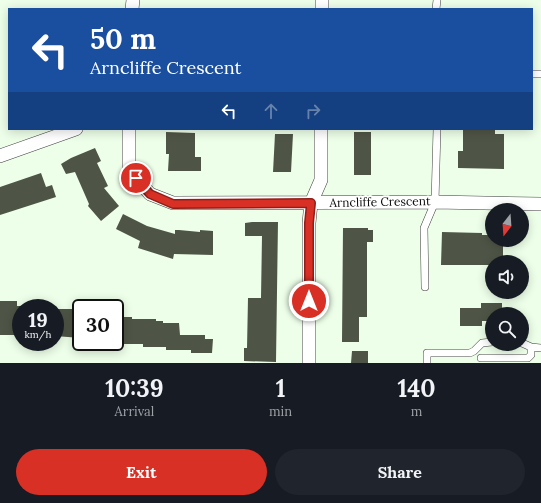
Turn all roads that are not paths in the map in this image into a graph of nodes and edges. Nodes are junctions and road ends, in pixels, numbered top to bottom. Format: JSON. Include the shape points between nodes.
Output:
{"nodes":[{"id":1,"x":73,"y":130,"type":"edge"},
{"id":2,"x":129,"y":130,"type":"edge"},
{"id":3,"x":321,"y":130,"type":"edge"},
{"id":4,"x":437,"y":130,"type":"edge"},
{"id":5,"x":0,"y":156,"type":"edge"},
{"id":6,"x":435,"y":202,"type":"junction"},
{"id":7,"x":311,"y":203,"type":"junction"},
{"id":8,"x":541,"y":204,"type":"edge"},
{"id":9,"x":426,"y":287,"type":"dead end"},
{"id":10,"x":485,"y":343,"type":"edge"},
{"id":11,"x":531,"y":347,"type":"joint"},
{"id":12,"x":541,"y":348,"type":"edge"},
{"id":13,"x":481,"y":358,"type":"dead end"},
{"id":14,"x":517,"y":361,"type":"edge"},
{"id":15,"x":309,"y":363,"type":"edge"},
{"id":16,"x":427,"y":363,"type":"edge"}],
"edges":[{"from":1,"to":5,"type":"street"},
{"from":2,"to":7,"type":"street","name":"Arncliffe Crescent","via":[[129,170],[150,194],[173,204]]},
{"from":3,"to":7,"type":"street","via":[[321,180]]},
{"from":4,"to":6,"type":"lane"},
{"from":6,"to":7,"type":"street","name":"Arncliffe Crescent"},
{"from":6,"to":8,"type":"street","name":"Arncliffe Crescent"},
{"from":6,"to":9,"type":"lane","via":[[424,228]]},
{"from":7,"to":15,"type":"street"},
{"from":10,"to":16,"type":"lane","via":[[470,353],[427,353]]},
{"from":11,"to":12,"type":"lane"},
{"from":11,"to":14,"type":"lane","via":[[530,357]]},
{"from":13,"to":14,"type":"lane"}]}
